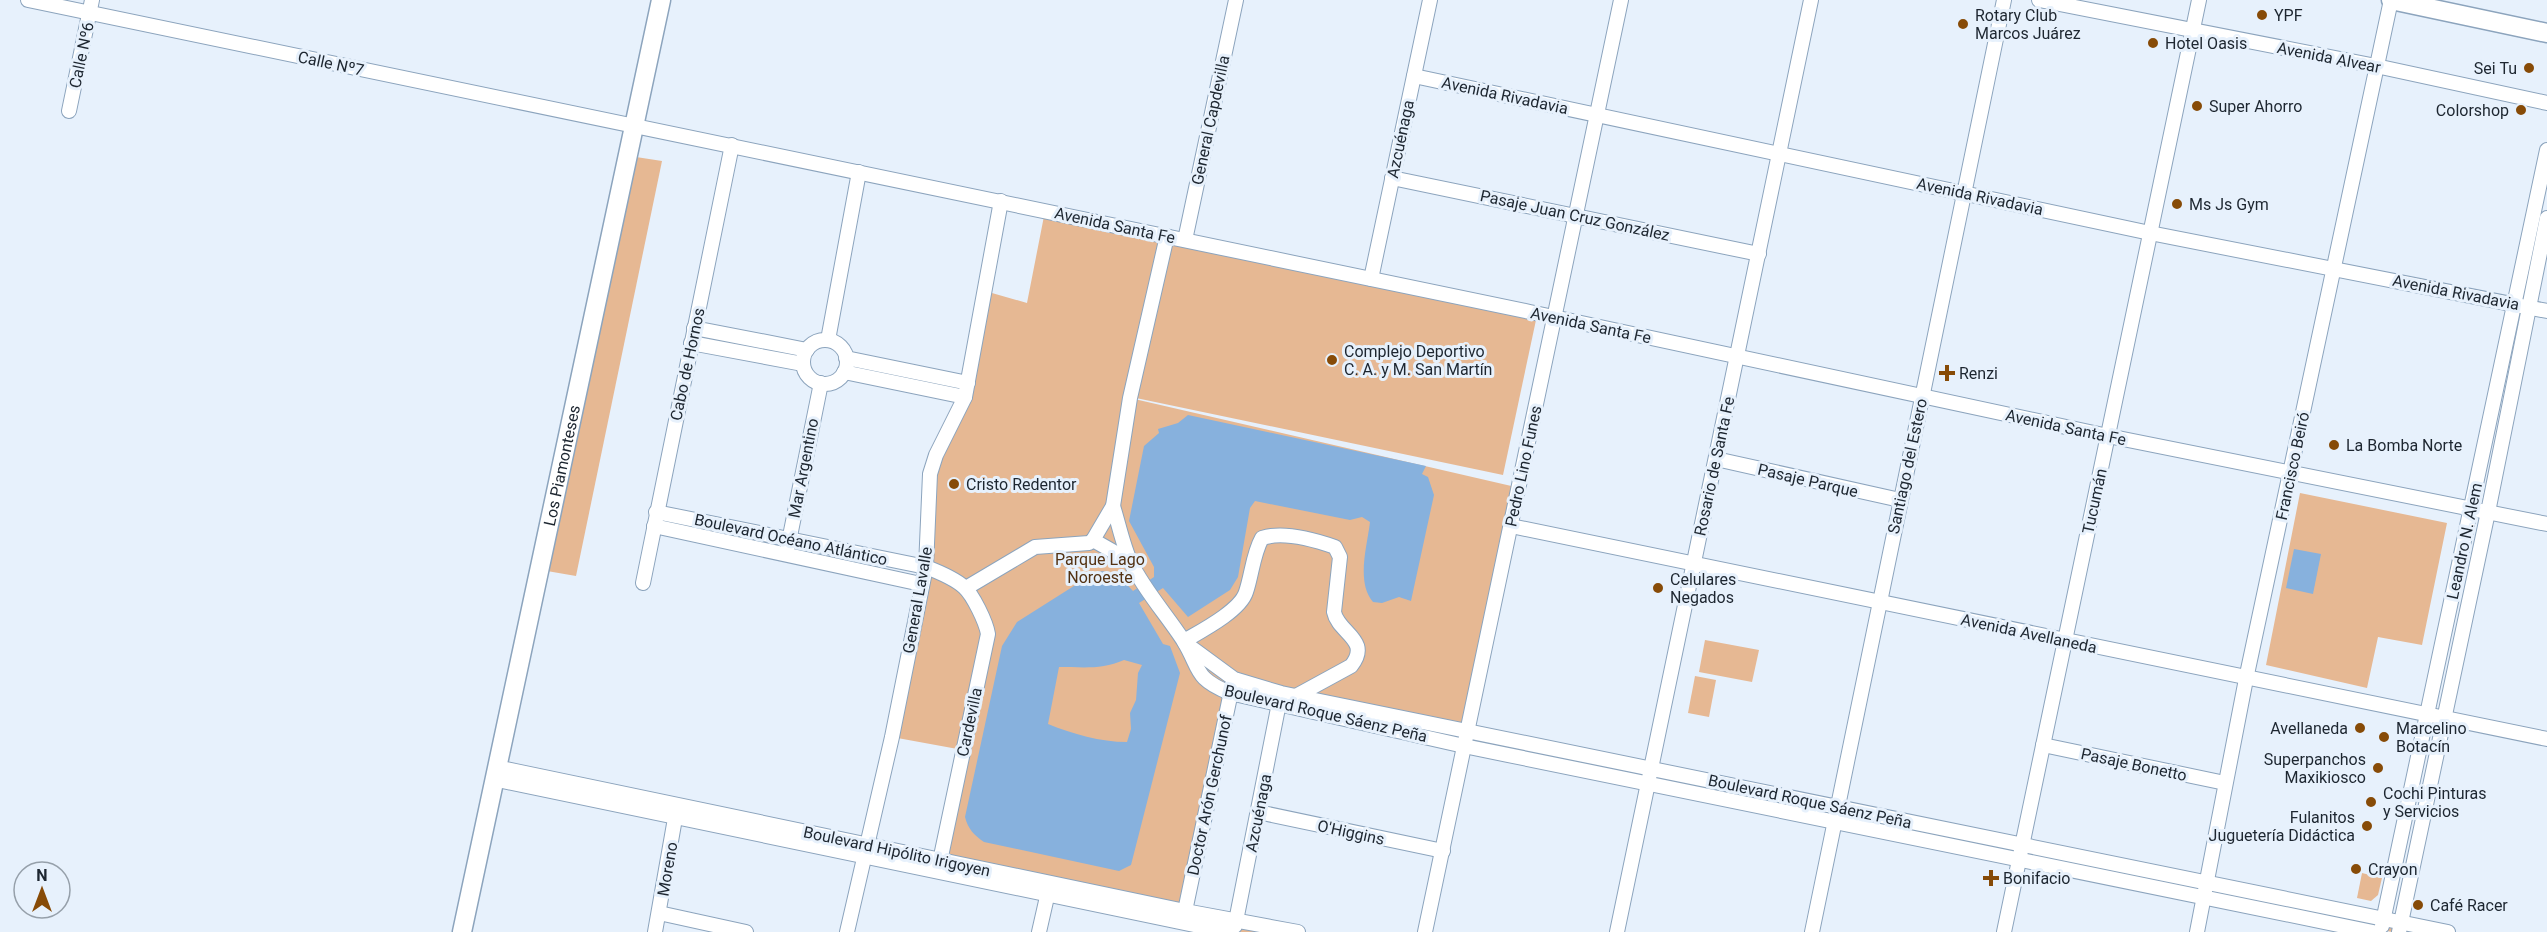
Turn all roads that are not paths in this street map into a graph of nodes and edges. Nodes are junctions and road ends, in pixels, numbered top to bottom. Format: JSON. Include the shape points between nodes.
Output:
{"nodes":[{"id":1,"x":28,"y":0,"type":"edge"},
{"id":2,"x":661,"y":0,"type":"edge"},
{"id":3,"x":1236,"y":0,"type":"edge"},
{"id":4,"x":1430,"y":0,"type":"edge"},
{"id":5,"x":1621,"y":0,"type":"edge"},
{"id":6,"x":1811,"y":0,"type":"edge"},
{"id":7,"x":2004,"y":0,"type":"edge"},
{"id":8,"x":2039,"y":0,"type":"edge"},
{"id":9,"x":2199,"y":0,"type":"edge"},
{"id":10,"x":2391,"y":0,"type":"edge"},
{"id":11,"x":2422,"y":3,"type":"edge"},
{"id":12,"x":91,"y":7,"type":"edge"},
{"id":13,"x":2193,"y":31,"type":"junction"},
{"id":14,"x":2547,"y":33,"type":"edge"},
{"id":15,"x":2376,"y":66,"type":"junction"},
{"id":16,"x":1414,"y":76,"type":"junction"},
{"id":17,"x":2547,"y":103,"type":"edge"},
{"id":18,"x":69,"y":111,"type":"dead end"},
{"id":19,"x":1597,"y":114,"type":"junction"},
{"id":20,"x":635,"y":125,"type":"junction"},
{"id":21,"x":732,"y":145,"type":"junction"},
{"id":22,"x":2547,"y":150,"type":"edge"},
{"id":23,"x":1779,"y":154,"type":"junction"},
{"id":24,"x":859,"y":172,"type":"junction"},
{"id":25,"x":1392,"y":178,"type":"junction"},
{"id":26,"x":1965,"y":193,"type":"junction"},
{"id":27,"x":1001,"y":201,"type":"junction"},
{"id":28,"x":1576,"y":214,"type":"junction"},
{"id":29,"x":2547,"y":218,"type":"edge"},
{"id":30,"x":2151,"y":233,"type":"junction"},
{"id":31,"x":1167,"y":236,"type":"junction"},
{"id":32,"x":1185,"y":240,"type":"junction"},
{"id":33,"x":1759,"y":254,"type":"junction"},
{"id":34,"x":2335,"y":268,"type":"junction"},
{"id":35,"x":1371,"y":279,"type":"junction"},
{"id":36,"x":2515,"y":304,"type":"junction"},
{"id":37,"x":2529,"y":307,"type":"junction"},
{"id":38,"x":2547,"y":311,"type":"edge"},
{"id":39,"x":1554,"y":317,"type":"junction"},
{"id":40,"x":694,"y":328,"type":"junction"},
{"id":41,"x":828,"y":340,"type":"junction"},
{"id":42,"x":691,"y":343,"type":"junction"},
{"id":43,"x":807,"y":350,"type":"junction"},
{"id":44,"x":1737,"y":356,"type":"junction"},
{"id":45,"x":803,"y":364,"type":"junction"},
{"id":46,"x":845,"y":365,"type":"junction"},
{"id":47,"x":821,"y":383,"type":"junction"},
{"id":48,"x":966,"y":390,"type":"junction"},
{"id":49,"x":1921,"y":395,"type":"junction"},
{"id":50,"x":2108,"y":436,"type":"junction"},
{"id":51,"x":1716,"y":459,"type":"junction"},
{"id":52,"x":2290,"y":473,"type":"junction"},
{"id":53,"x":1900,"y":500,"type":"junction"},
{"id":54,"x":1113,"y":506,"type":"junction"},
{"id":55,"x":2471,"y":508,"type":"junction"},
{"id":56,"x":656,"y":512,"type":"junction"},
{"id":57,"x":2488,"y":512,"type":"junction"},
{"id":58,"x":2547,"y":524,"type":"edge"},
{"id":59,"x":654,"y":526,"type":"junction"},
{"id":60,"x":1511,"y":526,"type":"junction"},
{"id":61,"x":789,"y":539,"type":"junction"},
{"id":62,"x":1093,"y":540,"type":"junction"},
{"id":63,"x":786,"y":553,"type":"junction"},
{"id":64,"x":1130,"y":561,"type":"junction"},
{"id":65,"x":1694,"y":563,"type":"junction"},
{"id":66,"x":926,"y":567,"type":"junction"},
{"id":67,"x":643,"y":583,"type":"dead end"},
{"id":68,"x":921,"y":584,"type":"junction"},
{"id":69,"x":966,"y":588,"type":"junction"},
{"id":70,"x":1879,"y":603,"type":"junction"},
{"id":71,"x":1184,"y":641,"type":"junction"},
{"id":72,"x":2065,"y":641,"type":"junction"},
{"id":73,"x":1234,"y":679,"type":"junction"},
{"id":74,"x":2246,"y":679,"type":"junction"},
{"id":75,"x":1230,"y":693,"type":"junction"},
{"id":76,"x":1296,"y":696,"type":"junction"},
{"id":77,"x":1280,"y":699,"type":"junction"},
{"id":78,"x":2427,"y":716,"type":"junction"},
{"id":79,"x":2445,"y":719,"type":"junction"},
{"id":80,"x":1468,"y":730,"type":"junction"},
{"id":81,"x":2547,"y":740,"type":"edge"},
{"id":82,"x":2043,"y":745,"type":"junction"},
{"id":83,"x":1464,"y":746,"type":"junction"},
{"id":84,"x":1651,"y":769,"type":"junction"},
{"id":85,"x":495,"y":773,"type":"junction"},
{"id":86,"x":1648,"y":783,"type":"junction"},
{"id":87,"x":2224,"y":783,"type":"junction"},
{"id":88,"x":1838,"y":807,"type":"junction"},
{"id":89,"x":677,"y":810,"type":"junction"},
{"id":90,"x":1258,"y":812,"type":"junction"},
{"id":91,"x":1834,"y":822,"type":"junction"},
{"id":92,"x":2023,"y":844,"type":"junction"},
{"id":93,"x":865,"y":850,"type":"junction"},
{"id":94,"x":1443,"y":851,"type":"junction"},
{"id":95,"x":2019,"y":860,"type":"junction"},
{"id":96,"x":940,"y":861,"type":"junction"},
{"id":97,"x":1049,"y":888,"type":"junction"},
{"id":98,"x":2205,"y":889,"type":"junction"},
{"id":99,"x":1185,"y":911,"type":"junction"},
{"id":100,"x":659,"y":913,"type":"junction"},
{"id":101,"x":2382,"y":925,"type":"edge"},
{"id":102,"x":1235,"y":926,"type":"edge"},
{"id":103,"x":2400,"y":927,"type":"edge"},
{"id":104,"x":1817,"y":931,"type":"edge"},
{"id":105,"x":462,"y":932,"type":"edge"},
{"id":106,"x":655,"y":932,"type":"edge"},
{"id":107,"x":746,"y":932,"type":"edge"},
{"id":108,"x":848,"y":932,"type":"edge"},
{"id":109,"x":1040,"y":932,"type":"edge"},
{"id":110,"x":1228,"y":932,"type":"edge"},
{"id":111,"x":1298,"y":932,"type":"edge"},
{"id":112,"x":1425,"y":932,"type":"edge"},
{"id":113,"x":1617,"y":932,"type":"edge"},
{"id":114,"x":2004,"y":932,"type":"edge"},
{"id":115,"x":2197,"y":932,"type":"edge"},
{"id":116,"x":2373,"y":932,"type":"edge"},
{"id":117,"x":2448,"y":932,"type":"edge"}],
"edges":[{"from":1,"to":12,"type":"street","name":"Calle Nº7"},
{"from":2,"to":20,"type":"main road","name":"Los Piamonteses"},
{"from":3,"to":32,"type":"street","name":"General Capdevilla"},
{"from":4,"to":16,"type":"street","name":"Azcuénaga"},
{"from":5,"to":19,"type":"street","name":"Pedro Lino Funes"},
{"from":6,"to":23,"type":"street","name":"Rosario de Santa Fe"},
{"from":7,"to":26,"type":"street","name":"Santiago del Estero"},
{"from":8,"to":13,"type":"street","name":"Avenida Alvear"},
{"from":9,"to":13,"type":"street","name":"Tucumán"},
{"from":10,"to":11,"type":"main road"},
{"from":10,"to":15,"type":"street","name":"Francisco Beiró"},
{"from":11,"to":14,"type":"main road"},
{"from":12,"to":18,"type":"street","name":"Calle Nº6"},
{"from":12,"to":20,"type":"street","name":"Calle Nº7"},
{"from":13,"to":15,"type":"street","name":"Avenida Alvear"},
{"from":13,"to":30,"type":"street","name":"Tucumán"},
{"from":15,"to":17,"type":"street","name":"Avenida Alvear"},
{"from":15,"to":34,"type":"street","name":"Francisco Beiró"},
{"from":16,"to":19,"type":"street","name":"Avenida Rivadavia"},
{"from":16,"to":25,"type":"street","name":"Azcuénaga"},
{"from":19,"to":23,"type":"street","name":"Avenida Rivadavia"},
{"from":19,"to":28,"type":"street","name":"Pedro Lino Funes"},
{"from":20,"to":21,"type":"street","name":"Avenida Santa Fe"},
{"from":20,"to":85,"type":"main road","name":"Los Piamonteses"},
{"from":21,"to":24,"type":"street","name":"Avenida Santa Fe"},
{"from":21,"to":40,"type":"street","name":"Cabo de Hornos"},
{"from":22,"to":36,"type":"street","name":"Leandro N. Alem"},
{"from":23,"to":26,"type":"street","name":"Avenida Rivadavia"},
{"from":23,"to":33,"type":"street","name":"Rosario de Santa Fe"},
{"from":24,"to":27,"type":"street","name":"Avenida Santa Fe"},
{"from":24,"to":41,"type":"street"},
{"from":25,"to":28,"type":"street","name":"Pasaje Juan Cruz González"},
{"from":25,"to":35,"type":"street","name":"Azcuénaga"},
{"from":26,"to":30,"type":"street","name":"Avenida Rivadavia"},
{"from":26,"to":49,"type":"street","name":"Santiago del Estero"},
{"from":27,"to":31,"type":"street","name":"Avenida Santa Fe"},
{"from":27,"to":48,"type":"street","name":"General Lavalle"},
{"from":28,"to":33,"type":"street","name":"Pasaje Juan Cruz González"},
{"from":28,"to":39,"type":"street","name":"Pedro Lino Funes"},
{"from":29,"to":37,"type":"street","name":"Leandro N. Alem"},
{"from":30,"to":34,"type":"street","name":"Avenida Rivadavia"},
{"from":30,"to":50,"type":"street","name":"Tucumán"},
{"from":31,"to":32,"type":"street","name":"Avenida Santa Fe"},
{"from":31,"to":54,"type":"street","via":[[1130,398]]},
{"from":32,"to":35,"type":"street","name":"Avenida Santa Fe"},
{"from":33,"to":44,"type":"street","name":"Rosario de Santa Fe"},
{"from":34,"to":36,"type":"street","name":"Avenida Rivadavia"},
{"from":34,"to":52,"type":"street","name":"Francisco Beiró"},
{"from":35,"to":39,"type":"street","name":"Avenida Santa Fe"},
{"from":36,"to":37,"type":"street","name":"Avenida Rivadavia"},
{"from":36,"to":55,"type":"street","name":"Leandro N. Alem"},
{"from":37,"to":38,"type":"street","name":"Avenida Rivadavia"},
{"from":37,"to":57,"type":"street","name":"Leandro N. Alem"},
{"from":39,"to":44,"type":"street","name":"Avenida Santa Fe"},
{"from":39,"to":60,"type":"street","name":"Pedro Lino Funes"},
{"from":40,"to":42,"type":"street","name":"Cabo de Hornos"},
{"from":40,"to":43,"type":"street"},
{"from":41,"to":43,"type":"street","via":[[816,342]]},
{"from":41,"to":46,"type":"street","via":[[838,344]]},
{"from":42,"to":45,"type":"street"},
{"from":42,"to":56,"type":"street","name":"Cabo de Hornos"},
{"from":43,"to":45,"type":"street"},
{"from":44,"to":49,"type":"street","name":"Avenida Santa Fe"},
{"from":44,"to":51,"type":"street","name":"Rosario de Santa Fe"},
{"from":45,"to":47,"type":"street","via":[[809,376]]},
{"from":46,"to":47,"type":"street","via":[[834,381]]},
{"from":46,"to":48,"type":"street"},
{"from":47,"to":61,"type":"street","name":"Mar Argentino"},
{"from":48,"to":66,"type":"street","name":"General Lavalle","via":[[930,474]]},
{"from":49,"to":50,"type":"street","name":"Avenida Santa Fe"},
{"from":49,"to":53,"type":"street","name":"Santiago del Estero"},
{"from":50,"to":52,"type":"street","name":"Avenida Santa Fe"},
{"from":50,"to":72,"type":"street","name":"Tucumán"},
{"from":51,"to":53,"type":"street","name":"Pasaje Parque"},
{"from":51,"to":65,"type":"street","name":"Rosario de Santa Fe"},
{"from":52,"to":55,"type":"street","name":"Avenida Santa Fe"},
{"from":52,"to":74,"type":"street","name":"Francisco Beiró"},
{"from":53,"to":70,"type":"street","name":"Santiago del Estero"},
{"from":54,"to":62,"type":"street"},
{"from":54,"to":64,"type":"street","name":"Boulevard Roque Sáenz Peña"},
{"from":55,"to":57,"type":"street","name":"Avenida Santa Fe"},
{"from":55,"to":78,"type":"street","name":"Leandro N. Alem"},
{"from":56,"to":59,"type":"street","name":"Cabo de Hornos"},
{"from":56,"to":61,"type":"street","name":"Boulevard Océano Atlántico"},
{"from":57,"to":58,"type":"street","name":"Avenida Santa Fe"},
{"from":57,"to":79,"type":"street","name":"Leandro N. Alem"},
{"from":59,"to":63,"type":"street","name":"Boulevard Océano Atlántico"},
{"from":59,"to":67,"type":"street","name":"Cabo de Hornos"},
{"from":60,"to":65,"type":"street","name":"Avenida Avellaneda"},
{"from":60,"to":80,"type":"street","name":"Pedro Lino Funes"},
{"from":61,"to":63,"type":"street","name":"Mar Argentino"},
{"from":61,"to":66,"type":"street","name":"Boulevard Océano Atlántico"},
{"from":62,"to":64,"type":"street"},
{"from":62,"to":69,"type":"street","via":[[1081,545],[1035,547]]},
{"from":63,"to":68,"type":"street","name":"Boulevard Océano Atlántico"},
{"from":64,"to":71,"type":"street","name":"Boulevard Roque Sáenz Peña"},
{"from":65,"to":70,"type":"street","name":"Avenida Avellaneda"},
{"from":65,"to":84,"type":"street","name":"Rosario de Santa Fe"},
{"from":66,"to":68,"type":"street","name":"General Lavalle"},
{"from":66,"to":69,"type":"street","name":"Boulevard Océano Atlántico"},
{"from":68,"to":93,"type":"street","name":"General Lavalle"},
{"from":69,"to":96,"type":"street","name":"Cardevilla","via":[[988,634]]},
{"from":70,"to":72,"type":"street","name":"Avenida Avellaneda"},
{"from":70,"to":88,"type":"street","name":"Santiago del Estero"},
{"from":71,"to":73,"type":"street","name":"Boulevard Roque Sáenz Peña"},
{"from":71,"to":75,"type":"street","name":"Boulevard Roque Sáenz Peña","via":[[1197,671],[1213,686]]},
{"from":71,"to":76,"type":"street","via":[[1242,603],[1262,538],[1273,535],[1335,547],[1340,557],[1335,620],[1354,638],[1358,647],[1356,659],[1351,666]]},
{"from":72,"to":74,"type":"street","name":"Avenida Avellaneda"},
{"from":72,"to":82,"type":"street","name":"Tucumán"},
{"from":73,"to":75,"type":"street","name":"Doctor Arón Gerchunof"},
{"from":73,"to":77,"type":"street","name":"Boulevard Roque Sáenz Peña"},
{"from":74,"to":78,"type":"street","name":"Avenida Avellaneda"},
{"from":74,"to":87,"type":"street","name":"Francisco Beiró"},
{"from":75,"to":77,"type":"street","name":"Boulevard Roque Sáenz Peña"},
{"from":75,"to":99,"type":"street","name":"Doctor Arón Gerchunof"},
{"from":76,"to":77,"type":"street","name":"Boulevard Roque Sáenz Peña"},
{"from":76,"to":80,"type":"street","name":"Boulevard Roque Sáenz Peña"},
{"from":77,"to":83,"type":"street","name":"Boulevard Roque Sáenz Peña"},
{"from":77,"to":90,"type":"street","name":"Azcuénaga"},
{"from":78,"to":79,"type":"street","name":"Avenida Avellaneda"},
{"from":78,"to":101,"type":"street","name":"Leandro N. Alem"},
{"from":79,"to":81,"type":"street","name":"Avenida Avellaneda"},
{"from":79,"to":103,"type":"street","name":"Leandro N. Alem"},
{"from":80,"to":83,"type":"street","name":"Pedro Lino Funes"},
{"from":80,"to":84,"type":"street","name":"Boulevard Roque Sáenz Peña"},
{"from":82,"to":87,"type":"street","name":"Pasaje Bonetto"},
{"from":82,"to":92,"type":"street","name":"Tucumán"},
{"from":83,"to":86,"type":"street","name":"Boulevard Roque Sáenz Peña"},
{"from":83,"to":94,"type":"street","name":"Pedro Lino Funes"},
{"from":84,"to":86,"type":"street","name":"Rosario de Santa Fe"},
{"from":84,"to":88,"type":"street","name":"Boulevard Roque Sáenz Peña"},
{"from":85,"to":89,"type":"street","name":"Boulevard Hipólito Irigoyen"},
{"from":85,"to":105,"type":"main road","name":"Los Piamonteses"},
{"from":86,"to":91,"type":"street","name":"Boulevard Roque Sáenz Peña"},
{"from":86,"to":113,"type":"street","name":"Rosario de Santa Fe"},
{"from":87,"to":98,"type":"street","name":"Francisco Beiró"},
{"from":88,"to":91,"type":"street","name":"Santiago del Estero"},
{"from":88,"to":92,"type":"street","name":"Boulevard Roque Sáenz Peña"},
{"from":89,"to":93,"type":"street","name":"Boulevard Hipólito Irigoyen"},
{"from":89,"to":100,"type":"street","name":"Moreno"},
{"from":90,"to":94,"type":"street","name":"O'Higgins"},
{"from":90,"to":102,"type":"street","name":"Azcuénaga"},
{"from":91,"to":95,"type":"street","name":"Boulevard Roque Sáenz Peña"},
{"from":91,"to":104,"type":"street","name":"Santiago del Estero"},
{"from":92,"to":95,"type":"street","name":"Tucumán"},
{"from":92,"to":98,"type":"street","name":"Boulevard Roque Sáenz Peña"},
{"from":93,"to":96,"type":"street","name":"Boulevard Hipólito Irigoyen"},
{"from":93,"to":97,"type":"street","name":"Boulevard Hipólito Irigoyen"},
{"from":93,"to":108,"type":"street","name":"General Lavalle"},
{"from":94,"to":112,"type":"street","name":"Pedro Lino Funes"},
{"from":95,"to":98,"type":"street","name":"Boulevard Roque Sáenz Peña"},
{"from":95,"to":114,"type":"street","name":"Tucumán"},
{"from":96,"to":97,"type":"street","name":"Boulevard Hipólito Irigoyen"},
{"from":97,"to":99,"type":"street","name":"Boulevard Hipólito Irigoyen"},
{"from":97,"to":109,"type":"street"},
{"from":97,"to":110,"type":"street","name":"Boulevard Hipólito Irigoyen"},
{"from":98,"to":101,"type":"street","name":"Boulevard Roque Sáenz Peña"},
{"from":98,"to":115,"type":"street","name":"Francisco Beiró"},
{"from":98,"to":116,"type":"street","name":"Boulevard Roque Sáenz Peña"},
{"from":99,"to":102,"type":"street","name":"Boulevard Hipólito Irigoyen"},
{"from":100,"to":106,"type":"street","name":"Moreno"},
{"from":100,"to":107,"type":"street"},
{"from":101,"to":103,"type":"street","name":"Boulevard Roque Sáenz Peña"},
{"from":102,"to":111,"type":"street","name":"Boulevard Hipólito Irigoyen"},
{"from":103,"to":117,"type":"street","name":"Boulevard Roque Sáenz Peña"}]}
